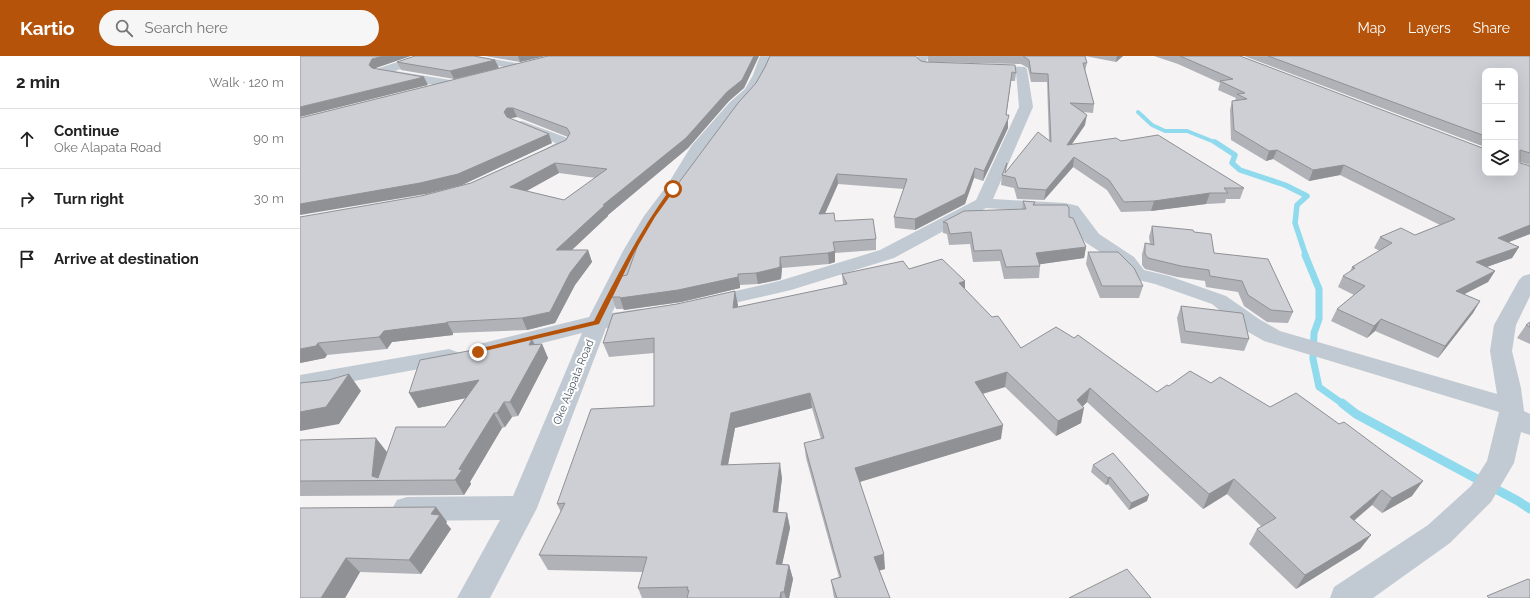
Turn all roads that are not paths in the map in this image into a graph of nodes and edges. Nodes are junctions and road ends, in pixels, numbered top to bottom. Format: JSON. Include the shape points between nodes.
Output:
{"nodes":[{"id":1,"x":427,"y":56,"type":"edge"},
{"id":2,"x":456,"y":56,"type":"edge"},
{"id":3,"x":766,"y":56,"type":"edge"},
{"id":4,"x":924,"y":56,"type":"edge"},
{"id":5,"x":1022,"y":62,"type":"edge"},
{"id":6,"x":522,"y":67,"type":"edge"},
{"id":7,"x":453,"y":84,"type":"edge"},
{"id":8,"x":516,"y":122,"type":"edge"},
{"id":9,"x":528,"y":163,"type":"edge"},
{"id":10,"x":983,"y":203,"type":"junction"},
{"id":11,"x":1530,"y":280,"type":"edge"},
{"id":12,"x":688,"y":308,"type":"edge"},
{"id":13,"x":658,"y":313,"type":"edge"},
{"id":14,"x":597,"y":322,"type":"junction"},
{"id":15,"x":300,"y":383,"type":"edge"},
{"id":16,"x":1518,"y":416,"type":"edge"},
{"id":17,"x":522,"y":508,"type":"junction"},
{"id":18,"x":379,"y":509,"type":"edge"},
{"id":19,"x":473,"y":598,"type":"edge"},
{"id":20,"x":1346,"y":598,"type":"edge"}],
"edges":[{"from":1,"to":7,"type":"street","via":[[380,72]]},
{"from":2,"to":6,"type":"street"},
{"from":3,"to":14,"type":"street","name":"Oke Alapata Road","via":[[750,91],[697,148],[673,189],[653,216],[632,251]]},
{"from":4,"to":5,"type":"street","via":[[918,61],[926,66],[962,67]]},
{"from":5,"to":10,"type":"street","via":[[1026,107]]},
{"from":8,"to":9,"type":"street","via":[[565,142],[557,150]]},
{"from":10,"to":12,"type":"street","via":[[887,254],[784,286]]},
{"from":10,"to":16,"type":"street","via":[[1072,210],[1092,238],[1127,262],[1137,274],[1219,300],[1272,336]]},
{"from":11,"to":16,"type":"street","via":[[1505,325],[1501,351]]},
{"from":13,"to":14,"type":"street"},
{"from":14,"to":15,"type":"street","via":[[478,352]]},
{"from":14,"to":17,"type":"street","name":"Oke Alapata Road"},
{"from":16,"to":20,"type":"street","via":[[1500,463],[1481,494],[1439,534]]},
{"from":17,"to":18,"type":"street"},
{"from":17,"to":19,"type":"street","name":"Oke Alapata Road"}]}
